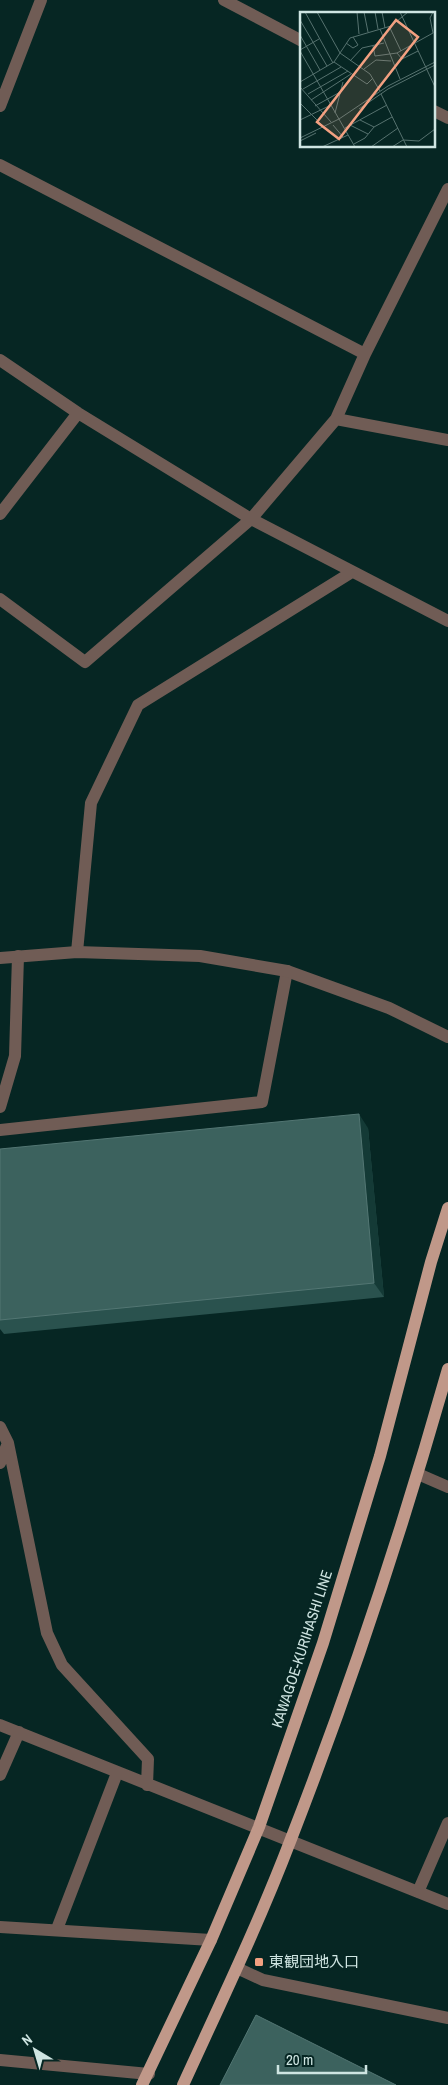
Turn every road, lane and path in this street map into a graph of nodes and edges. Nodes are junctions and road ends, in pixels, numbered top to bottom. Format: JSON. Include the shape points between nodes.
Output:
{"nodes":[{"id":1,"x":41,"y":0,"type":"edge"},
{"id":2,"x":224,"y":0,"type":"edge"},
{"id":3,"x":300,"y":40,"type":"edge"},
{"id":4,"x":0,"y":106,"type":"edge"},
{"id":5,"x":436,"y":112,"type":"edge"},
{"id":6,"x":448,"y":118,"type":"edge"},
{"id":7,"x":0,"y":165,"type":"edge"},
{"id":8,"x":448,"y":189,"type":"edge"},
{"id":9,"x":364,"y":354,"type":"junction"},
{"id":10,"x":0,"y":360,"type":"edge"},
{"id":11,"x":78,"y":413,"type":"junction"},
{"id":12,"x":336,"y":420,"type":"junction"},
{"id":13,"x":448,"y":440,"type":"edge"},
{"id":14,"x":0,"y":514,"type":"edge"},
{"id":15,"x":251,"y":518,"type":"junction"},
{"id":16,"x":352,"y":572,"type":"junction"},
{"id":17,"x":0,"y":599,"type":"edge"},
{"id":18,"x":448,"y":621,"type":"edge"},
{"id":19,"x":77,"y":952,"type":"junction"},
{"id":20,"x":18,"y":956,"type":"junction"},
{"id":21,"x":0,"y":958,"type":"edge"},
{"id":22,"x":287,"y":971,"type":"junction"},
{"id":23,"x":448,"y":1037,"type":"edge"},
{"id":24,"x":0,"y":1107,"type":"edge"},
{"id":25,"x":0,"y":1130,"type":"edge"},
{"id":26,"x":448,"y":1208,"type":"edge"},
{"id":27,"x":448,"y":1369,"type":"edge"},
{"id":28,"x":0,"y":1428,"type":"edge"},
{"id":29,"x":8,"y":1443,"type":"junction"},
{"id":30,"x":0,"y":1463,"type":"edge"},
{"id":31,"x":418,"y":1474,"type":"junction"},
{"id":32,"x":448,"y":1487,"type":"edge"},
{"id":33,"x":0,"y":1725,"type":"edge"},
{"id":34,"x":19,"y":1732,"type":"junction"},
{"id":35,"x":117,"y":1773,"type":"junction"},
{"id":36,"x":0,"y":1776,"type":"edge"},
{"id":37,"x":147,"y":1785,"type":"junction"},
{"id":38,"x":448,"y":1823,"type":"edge"},
{"id":39,"x":259,"y":1827,"type":"junction"},
{"id":40,"x":291,"y":1840,"type":"junction"},
{"id":41,"x":418,"y":1892,"type":"junction"},
{"id":42,"x":448,"y":1904,"type":"edge"},
{"id":43,"x":0,"y":1927,"type":"edge"},
{"id":44,"x":57,"y":1929,"type":"junction"},
{"id":45,"x":211,"y":1940,"type":"junction"},
{"id":46,"x":237,"y":1968,"type":"junction"},
{"id":47,"x":448,"y":2018,"type":"edge"},
{"id":48,"x":0,"y":2060,"type":"edge"},
{"id":49,"x":146,"y":2079,"type":"edge"},
{"id":50,"x":183,"y":2085,"type":"edge"}],
"edges":[{"from":1,"to":4,"type":"street"},
{"from":2,"to":3,"type":"street"},
{"from":5,"to":6,"type":"street"},
{"from":7,"to":9,"type":"street"},
{"from":8,"to":9,"type":"street"},
{"from":9,"to":12,"type":"street"},
{"from":10,"to":11,"type":"street"},
{"from":11,"to":14,"type":"street"},
{"from":11,"to":15,"type":"street"},
{"from":12,"to":13,"type":"street"},
{"from":12,"to":15,"type":"street"},
{"from":15,"to":16,"type":"street"},
{"from":15,"to":17,"type":"street","via":[[85,662]]},
{"from":16,"to":18,"type":"street"},
{"from":16,"to":19,"type":"street","via":[[138,705],[91,803]]},
{"from":19,"to":20,"type":"street"},
{"from":19,"to":22,"type":"street","via":[[200,956]]},
{"from":20,"to":21,"type":"street"},
{"from":20,"to":24,"type":"street","via":[[15,1056]]},
{"from":22,"to":23,"type":"street","via":[[390,1008]]},
{"from":22,"to":25,"type":"street","via":[[262,1102]]},
{"from":26,"to":39,"type":"main road","name":"KAWAGOE-KURIHASHI LINE","via":[[380,1456],[331,1615]]},
{"from":27,"to":31,"type":"main road"},
{"from":28,"to":29,"type":"street"},
{"from":29,"to":30,"type":"street"},
{"from":29,"to":37,"type":"street","via":[[47,1633],[62,1665],[148,1759]]},
{"from":31,"to":32,"type":"street"},
{"from":31,"to":40,"type":"main road"},
{"from":33,"to":34,"type":"street"},
{"from":34,"to":35,"type":"street"},
{"from":34,"to":36,"type":"street"},
{"from":35,"to":37,"type":"street"},
{"from":35,"to":44,"type":"street"},
{"from":37,"to":39,"type":"street"},
{"from":38,"to":41,"type":"street"},
{"from":39,"to":40,"type":"street"},
{"from":39,"to":45,"type":"main road","name":"KAWAGOE-KURIHASHI LINE"},
{"from":40,"to":41,"type":"street"},
{"from":40,"to":46,"type":"main road"},
{"from":41,"to":42,"type":"street"},
{"from":43,"to":44,"type":"street"},
{"from":44,"to":45,"type":"street"},
{"from":45,"to":49,"type":"main road","name":"KAWAGOE-KURIHASHI LINE"},
{"from":46,"to":47,"type":"street","via":[[263,1980]]},
{"from":46,"to":50,"type":"main road"},
{"from":48,"to":49,"type":"street"}]}
